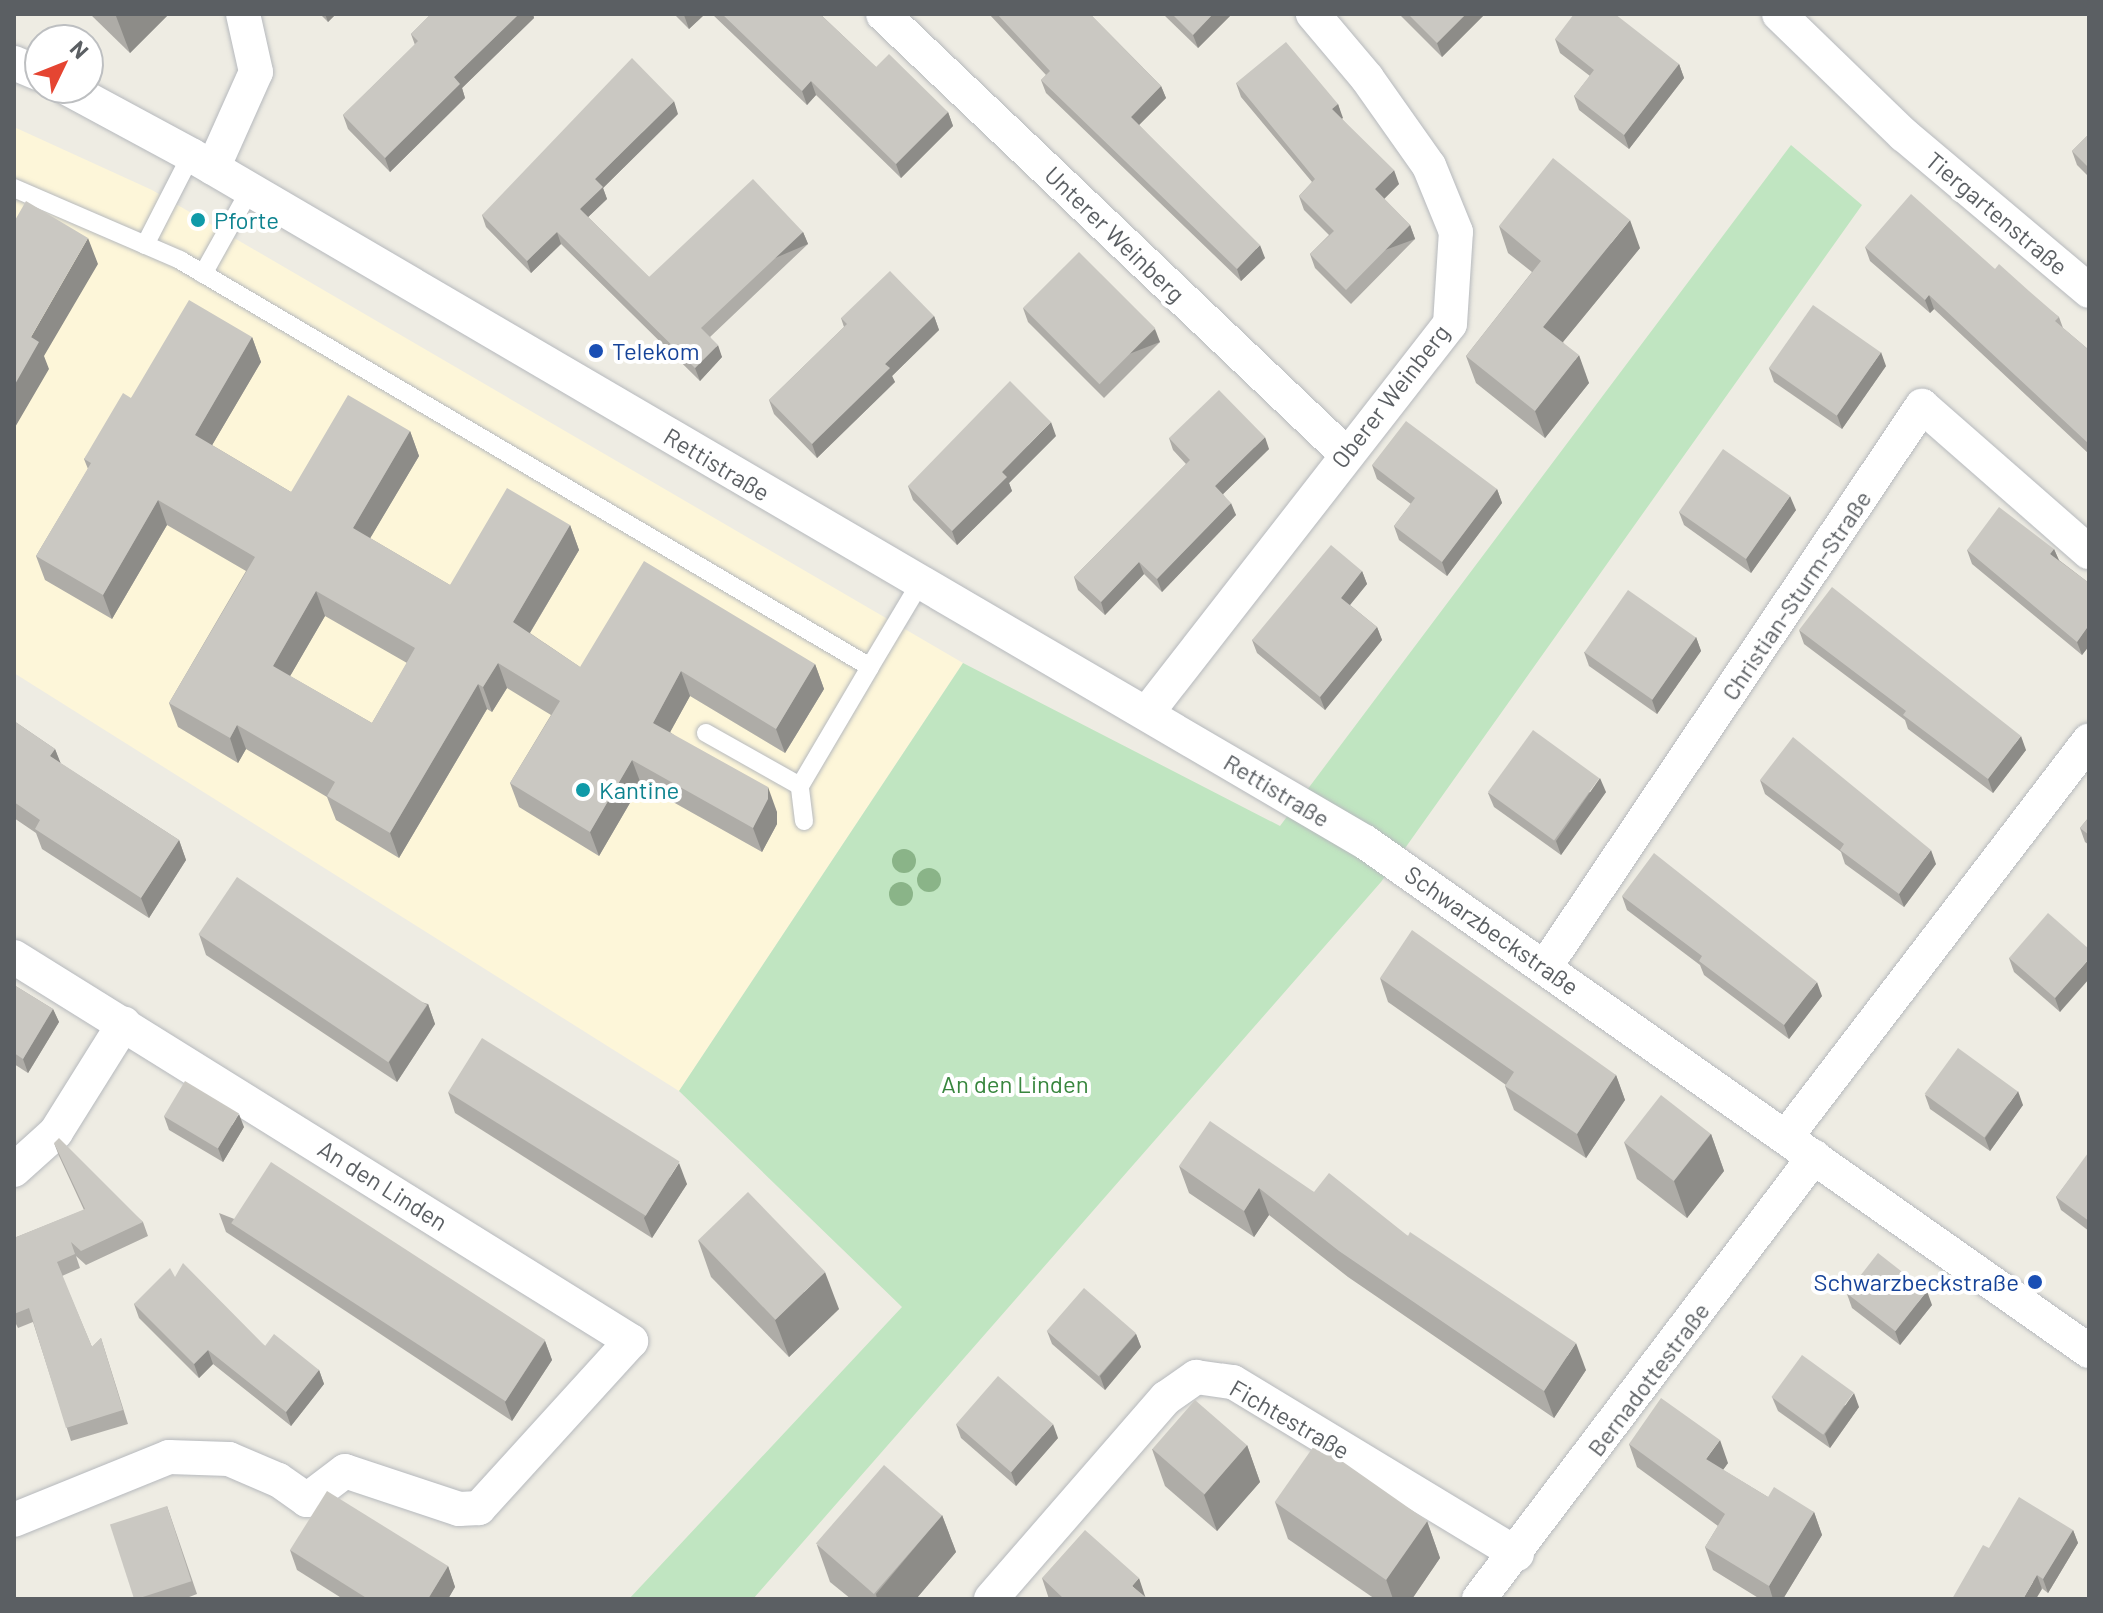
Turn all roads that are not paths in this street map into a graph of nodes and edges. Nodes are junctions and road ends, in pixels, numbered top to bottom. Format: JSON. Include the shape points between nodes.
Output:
{"nodes":[{"id":1,"x":243,"y":14,"type":"edge"},
{"id":2,"x":883,"y":14,"type":"edge"},
{"id":3,"x":1313,"y":14,"type":"edge"},
{"id":4,"x":1779,"y":14,"type":"edge"},
{"id":5,"x":96,"y":104,"type":"edge"},
{"id":6,"x":202,"y":162,"type":"junction"},
{"id":7,"x":14,"y":188,"type":"edge"},
{"id":8,"x":250,"y":190,"type":"junction"},
{"id":9,"x":145,"y":245,"type":"junction"},
{"id":10,"x":203,"y":274,"type":"junction"},
{"id":11,"x":2089,"y":291,"type":"edge"},
{"id":12,"x":1346,"y":454,"type":"junction"},
{"id":13,"x":2089,"y":552,"type":"edge"},
{"id":14,"x":920,"y":583,"type":"junction"},
{"id":15,"x":870,"y":667,"type":"junction"},
{"id":16,"x":1147,"y":713,"type":"junction"},
{"id":17,"x":706,"y":733,"type":"dead end"},
{"id":18,"x":2089,"y":740,"type":"edge"},
{"id":19,"x":800,"y":786,"type":"junction"},
{"id":20,"x":804,"y":821,"type":"dead end"},
{"id":21,"x":1365,"y":842,"type":"joint"},
{"id":22,"x":14,"y":957,"type":"edge"},
{"id":23,"x":1545,"y":967,"type":"junction"},
{"id":24,"x":124,"y":1023,"type":"junction"},
{"id":25,"x":1786,"y":1137,"type":"junction"},
{"id":26,"x":1814,"y":1157,"type":"junction"},
{"id":27,"x":14,"y":1170,"type":"edge"},
{"id":28,"x":2089,"y":1351,"type":"edge"},
{"id":29,"x":14,"y":1520,"type":"edge"},
{"id":30,"x":1517,"y":1554,"type":"junction"},
{"id":31,"x":991,"y":1599,"type":"edge"},
{"id":32,"x":1480,"y":1599,"type":"edge"}],
"edges":[{"from":1,"to":6,"type":"street","via":[[256,72]]},
{"from":2,"to":12,"type":"street","name":"Unterer Weinberg"},
{"from":3,"to":12,"type":"street","name":"Oberer Weinberg","via":[[1367,78],[1429,166],[1456,232],[1450,324]]},
{"from":4,"to":11,"type":"street","name":"Tiergartenstraße","via":[[1904,135]]},
{"from":5,"to":6,"type":"street","name":"Rettistraße"},
{"from":6,"to":8,"type":"street","name":"Rettistraße"},
{"from":6,"to":9,"type":"lane"},
{"from":7,"to":9,"type":"lane"},
{"from":8,"to":10,"type":"lane"},
{"from":8,"to":14,"type":"street","name":"Rettistraße"},
{"from":9,"to":10,"type":"lane"},
{"from":10,"to":15,"type":"lane"},
{"from":12,"to":16,"type":"street","name":"Oberer Weinberg"},
{"from":13,"to":23,"type":"street","name":"Christian-Sturm-Straße","via":[[1922,406]]},
{"from":14,"to":15,"type":"lane"},
{"from":14,"to":16,"type":"street","name":"Rettistraße"},
{"from":15,"to":19,"type":"lane"},
{"from":16,"to":21,"type":"street","name":"Rettistraße"},
{"from":17,"to":19,"type":"lane"},
{"from":18,"to":25,"type":"street"},
{"from":19,"to":20,"type":"lane"},
{"from":21,"to":23,"type":"street","name":"Schwarzbeckstraße"},
{"from":22,"to":24,"type":"street","name":"An den Linden"},
{"from":23,"to":25,"type":"street","name":"Schwarzbeckstraße"},
{"from":24,"to":27,"type":"street","via":[[56,1132]]},
{"from":24,"to":29,"type":"street","name":"An den Linden","via":[[631,1341],[479,1508],[459,1509],[345,1471],[307,1500],[278,1480],[229,1459],[169,1457]]},
{"from":25,"to":26,"type":"street","name":"Schwarzbeckstraße"},
{"from":26,"to":28,"type":"street","name":"Schwarzbeckstraße"},
{"from":26,"to":30,"type":"street","name":"Bernadottestraße"},
{"from":30,"to":31,"type":"street","name":"Fichtestraße","via":[[1233,1382],[1196,1377],[1166,1398]]},
{"from":30,"to":32,"type":"street","name":"Bernadottestraße"}]}
